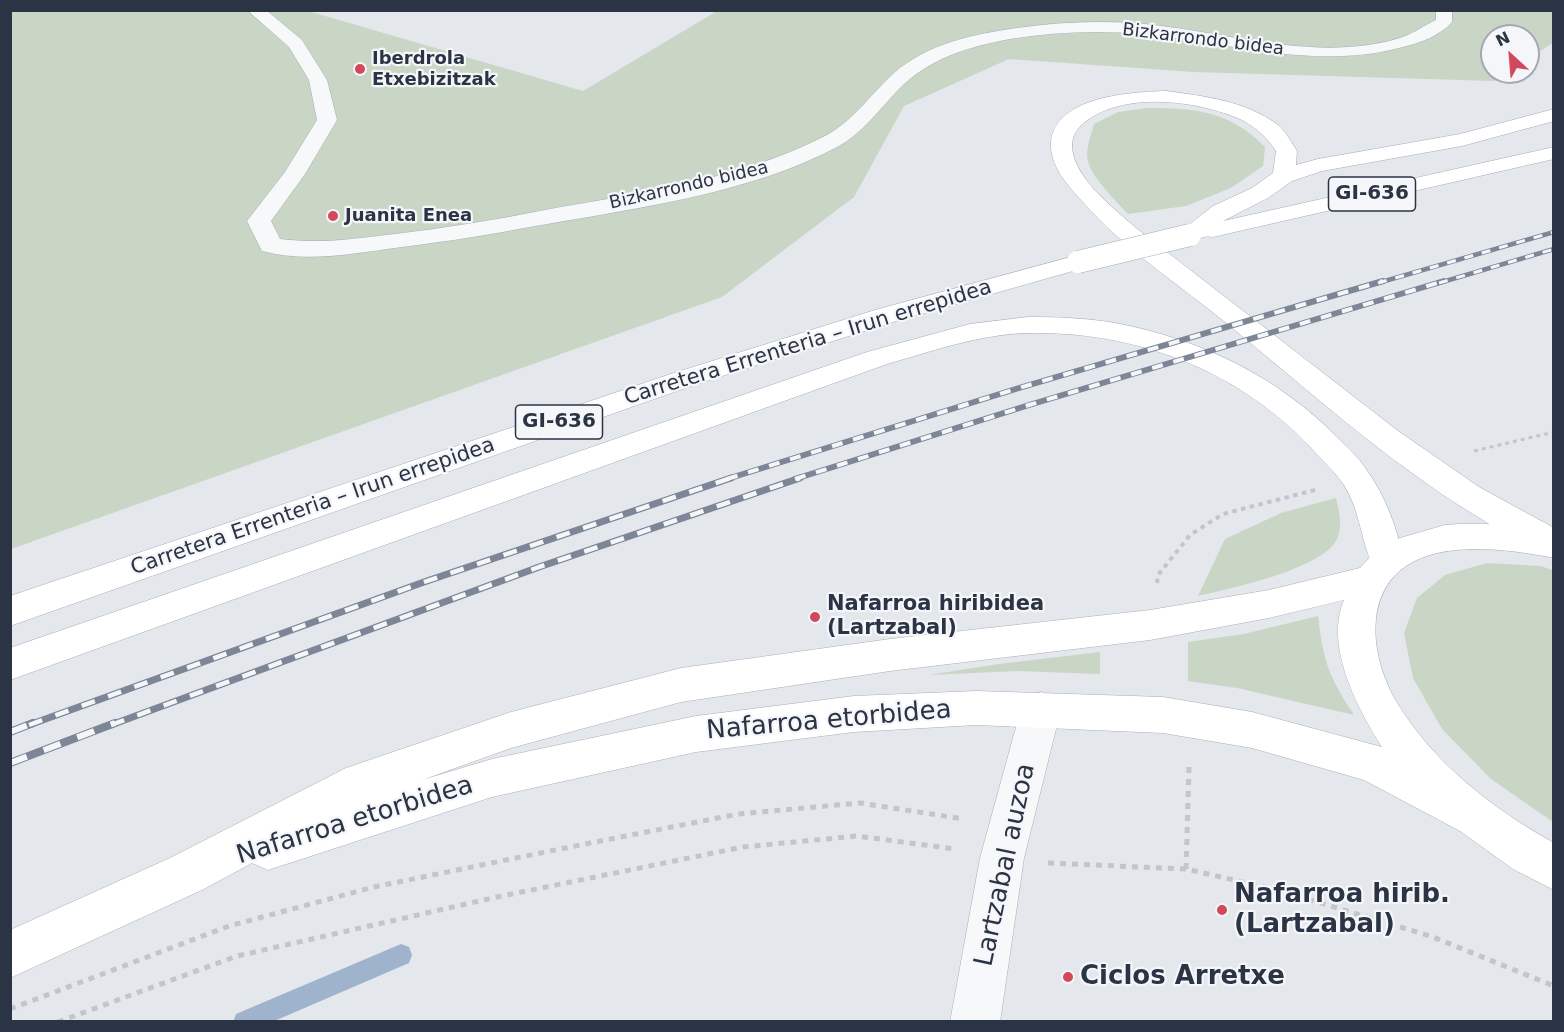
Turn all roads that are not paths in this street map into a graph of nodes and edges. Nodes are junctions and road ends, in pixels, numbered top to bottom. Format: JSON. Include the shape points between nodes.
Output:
{"nodes":[{"id":1,"x":255,"y":10,"type":"edge"},
{"id":2,"x":1444,"y":10,"type":"edge"},
{"id":3,"x":1554,"y":115,"type":"edge"},
{"id":4,"x":1554,"y":153,"type":"edge"},
{"id":5,"x":1284,"y":176,"type":"junction"},
{"id":6,"x":1190,"y":235,"type":"junction"},
{"id":7,"x":1554,"y":544,"type":"edge"},
{"id":8,"x":1378,"y":570,"type":"junction"},
{"id":9,"x":10,"y":611,"type":"edge"},
{"id":10,"x":10,"y":664,"type":"edge"},
{"id":11,"x":1041,"y":709,"type":"junction"},
{"id":12,"x":1472,"y":815,"type":"junction"},
{"id":13,"x":1554,"y":868,"type":"edge"},
{"id":14,"x":186,"y":874,"type":"junction"},
{"id":15,"x":10,"y":955,"type":"edge"},
{"id":16,"x":975,"y":1022,"type":"edge"}],
"edges":[{"from":1,"to":2,"type":"street","name":"Bizkarrondo bidea","via":[[296,44],[318,81],[327,120],[259,221],[271,246],[321,250],[491,229],[695,189],[776,166],[834,140],[862,119],[915,64],[953,48],[995,37],[1047,30],[1141,29],[1283,50],[1351,52],[1429,33],[1444,22]]},
{"from":3,"to":5,"type":"main road","via":[[1462,140],[1318,165]]},
{"from":4,"to":6,"type":"main road","name":"Carretera Errenteria – Irun errepidea","number":"GI-636"},
{"from":5,"to":6,"type":"main road","via":[[1260,193],[1221,211]]},
{"from":5,"to":7,"type":"main road","via":[[1289,165],[1288,152],[1270,128],[1224,106],[1173,96],[1122,98],[1076,115],[1063,131],[1061,143],[1068,170],[1123,228],[1348,409],[1465,496]]},
{"from":6,"to":9,"type":"main road","name":"Carretera Errenteria – Irun errepidea","number":"GI-636","bridge":true,"via":[[884,316],[684,379]]},
{"from":7,"to":8,"type":"main road","name":"Nafarroa etorbidea","via":[[1479,535],[1444,538],[1412,547]]},
{"from":8,"to":10,"type":"main road","via":[[1380,527],[1357,480],[1319,435],[1272,396],[1186,351],[1136,335],[1083,327],[1027,325],[950,336],[877,358]]},
{"from":8,"to":12,"type":"main road","via":[[1359,601],[1356,625],[1357,652],[1366,682],[1406,748]]},
{"from":8,"to":14,"type":"main road","name":"Nafarroa etorbidea","via":[[1269,604],[1150,625],[890,655],[681,685],[511,730],[361,782]]},
{"from":11,"to":12,"type":"main road","name":"Nafarroa etorbidea","via":[[1163,715],[1252,730],[1373,763]]},
{"from":11,"to":14,"type":"main road","name":"Nafarroa etorbidea","via":[[854,714],[696,734],[492,778]]},
{"from":11,"to":16,"type":"street","name":"Lartzabal auzoa","via":[[1006,842]]},
{"from":12,"to":13,"type":"main road"},
{"from":14,"to":15,"type":"main road","name":"Nafarroa etorbidea"}]}
